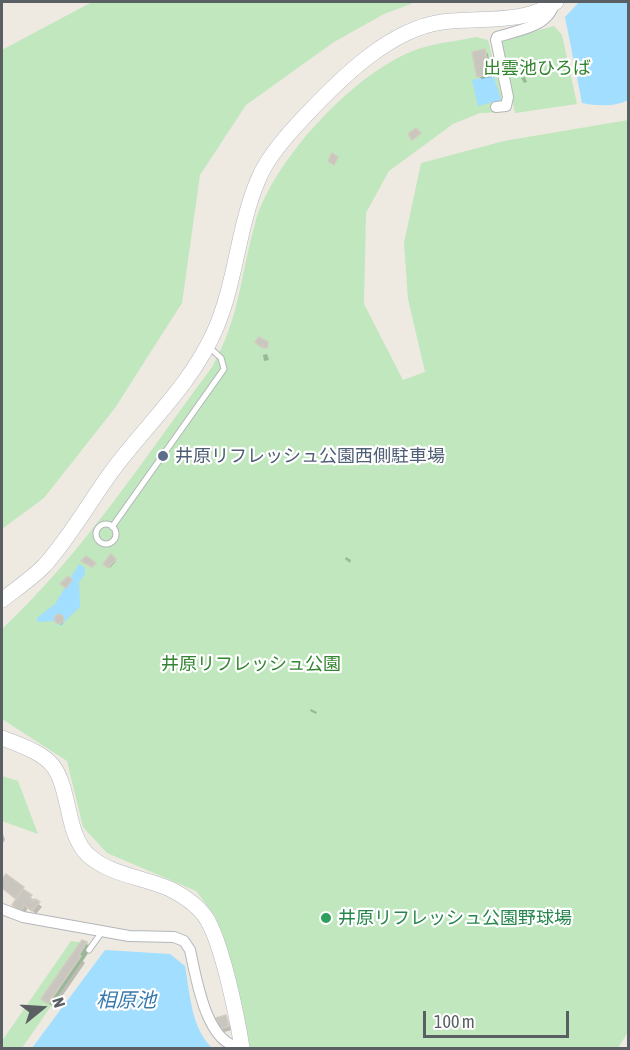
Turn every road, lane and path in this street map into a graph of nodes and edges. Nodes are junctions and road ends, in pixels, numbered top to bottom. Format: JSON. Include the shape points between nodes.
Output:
{"nodes":[{"id":1,"x":555,"y":2,"type":"edge"},
{"id":2,"x":496,"y":107,"type":"dead end"},
{"id":3,"x":208,"y":346,"type":"junction"},
{"id":4,"x":112,"y":527,"type":"dead end"},
{"id":5,"x":2,"y":600,"type":"edge"},
{"id":6,"x":2,"y":738,"type":"edge"},
{"id":7,"x":2,"y":909,"type":"edge"},
{"id":8,"x":99,"y":936,"type":"dead end"},
{"id":9,"x":89,"y":950,"type":"dead end"},
{"id":10,"x":242,"y":1048,"type":"edge"}],
"edges":[{"from":1,"to":2,"type":"street","via":[[543,20],[497,37],[508,97],[506,106]]},
{"from":1,"to":3,"type":"street","via":[[541,12],[520,18],[441,22],[423,27],[377,52],[329,91],[284,140],[258,178],[222,311]]},
{"from":3,"to":4,"type":"lane","via":[[221,358],[224,369]]},
{"from":3,"to":5,"type":"street","via":[[194,370],[115,467],[54,553]]},
{"from":6,"to":10,"type":"street","via":[[27,747],[56,766],[74,834],[87,854],[116,871],[170,889],[186,898],[207,919],[217,943]]},
{"from":7,"to":10,"type":"street","via":[[23,917],[129,936],[174,937],[184,941],[190,950],[208,1018],[228,1041]]},
{"from":8,"to":9,"type":"lane"}]}
